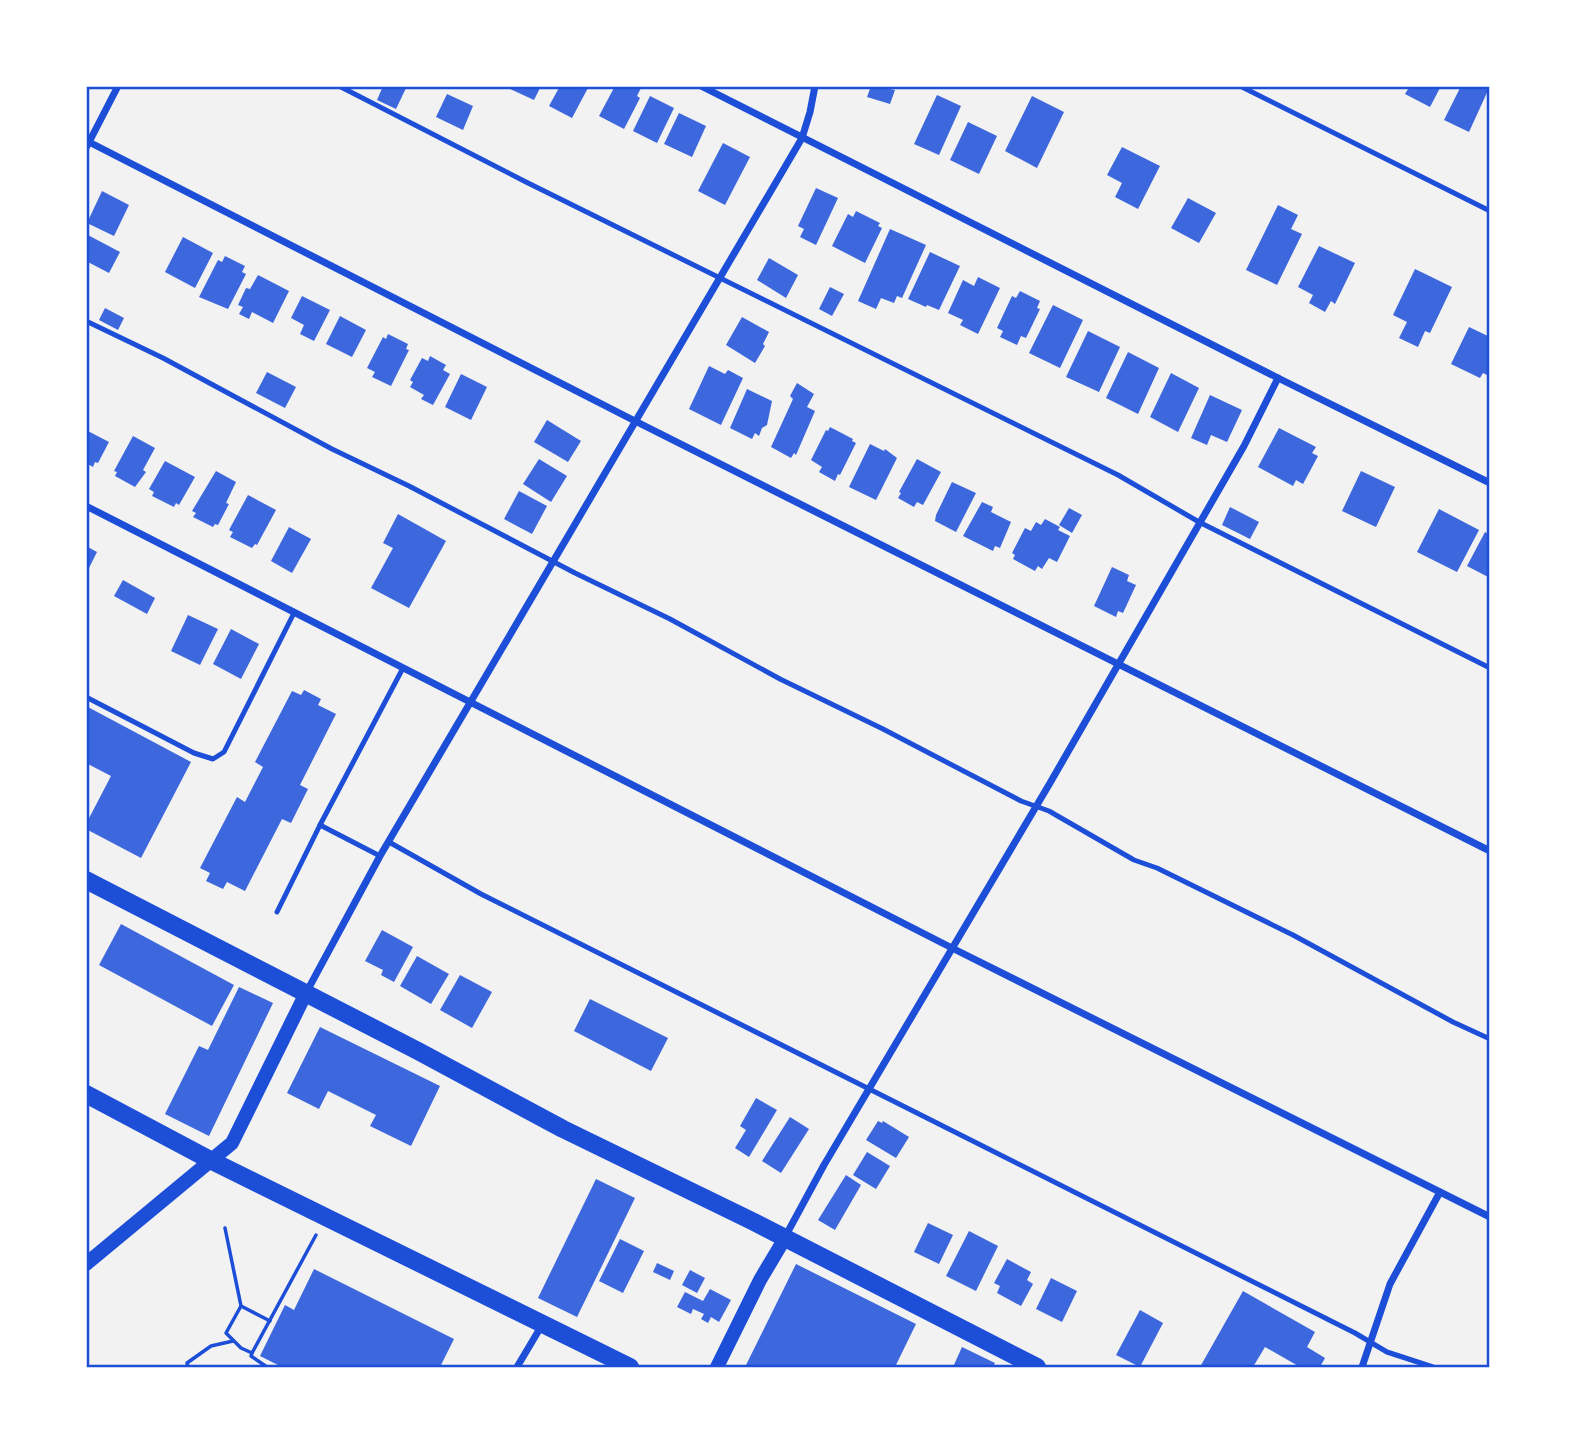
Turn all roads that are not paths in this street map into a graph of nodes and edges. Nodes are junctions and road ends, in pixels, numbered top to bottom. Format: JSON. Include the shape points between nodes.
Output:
{"nodes":[{"id":1,"x":118,"y":86,"type":"edge"},
{"id":2,"x":339,"y":86,"type":"edge"},
{"id":3,"x":701,"y":86,"type":"edge"},
{"id":4,"x":815,"y":86,"type":"edge"},
{"id":5,"x":1240,"y":86,"type":"edge"},
{"id":6,"x":802,"y":138,"type":"junction"},
{"id":7,"x":87,"y":145,"type":"edge"},
{"id":8,"x":1490,"y":211,"type":"edge"},
{"id":9,"x":719,"y":278,"type":"junction"},
{"id":10,"x":86,"y":321,"type":"edge"},
{"id":11,"x":1278,"y":378,"type":"junction"},
{"id":12,"x":635,"y":421,"type":"junction"},
{"id":13,"x":1490,"y":483,"type":"edge"},
{"id":14,"x":86,"y":506,"type":"edge"},
{"id":15,"x":1199,"y":522,"type":"junction"},
{"id":16,"x":555,"y":562,"type":"junction"},
{"id":17,"x":294,"y":613,"type":"junction"},
{"id":18,"x":1117,"y":664,"type":"junction"},
{"id":19,"x":403,"y":668,"type":"junction"},
{"id":20,"x":1490,"y":668,"type":"edge"},
{"id":21,"x":86,"y":697,"type":"edge"},
{"id":22,"x":472,"y":702,"type":"junction"},
{"id":23,"x":1036,"y":806,"type":"junction"},
{"id":24,"x":320,"y":825,"type":"junction"},
{"id":25,"x":389,"y":842,"type":"junction"},
{"id":26,"x":1490,"y":851,"type":"edge"},
{"id":27,"x":380,"y":856,"type":"junction"},
{"id":28,"x":86,"y":880,"type":"edge"},
{"id":29,"x":277,"y":912,"type":"dead end"},
{"id":30,"x":952,"y":947,"type":"junction"},
{"id":31,"x":306,"y":993,"type":"junction"},
{"id":32,"x":1490,"y":1039,"type":"edge"},
{"id":33,"x":869,"y":1090,"type":"junction"},
{"id":34,"x":86,"y":1094,"type":"edge"},
{"id":35,"x":212,"y":1161,"type":"junction"},
{"id":36,"x":1440,"y":1192,"type":"junction"},
{"id":37,"x":1490,"y":1217,"type":"edge"},
{"id":38,"x":785,"y":1238,"type":"junction"},
{"id":39,"x":86,"y":1264,"type":"edge"},
{"id":40,"x":542,"y":1324,"type":"junction"},
{"id":41,"x":1371,"y":1343,"type":"junction"},
{"id":42,"x":517,"y":1367,"type":"edge"},
{"id":43,"x":630,"y":1367,"type":"edge"},
{"id":44,"x":717,"y":1367,"type":"edge"},
{"id":45,"x":1037,"y":1367,"type":"edge"},
{"id":46,"x":1362,"y":1367,"type":"edge"},
{"id":47,"x":1433,"y":1367,"type":"edge"}],
"edges":[{"from":1,"to":7,"type":"street"},
{"from":2,"to":9,"type":"lane"},
{"from":3,"to":6,"type":"street"},
{"from":4,"to":6,"type":"street"},
{"from":5,"to":8,"type":"lane"},
{"from":6,"to":9,"type":"street"},
{"from":6,"to":11,"type":"street"},
{"from":7,"to":12,"type":"street"},
{"from":9,"to":12,"type":"street"},
{"from":9,"to":15,"type":"lane","via":[[1118,475]]},
{"from":10,"to":16,"type":"lane"},
{"from":11,"to":13,"type":"street"},
{"from":11,"to":15,"type":"street"},
{"from":12,"to":16,"type":"street"},
{"from":12,"to":18,"type":"street"},
{"from":14,"to":17,"type":"street"},
{"from":15,"to":18,"type":"street"},
{"from":15,"to":20,"type":"lane"},
{"from":16,"to":22,"type":"street"},
{"from":16,"to":23,"type":"lane"},
{"from":17,"to":19,"type":"street"},
{"from":17,"to":21,"type":"lane","via":[[224,752],[213,759]]},
{"from":18,"to":23,"type":"street"},
{"from":18,"to":26,"type":"street"},
{"from":19,"to":22,"type":"street"},
{"from":19,"to":24,"type":"lane"},
{"from":22,"to":25,"type":"street"},
{"from":22,"to":30,"type":"street"},
{"from":23,"to":30,"type":"street"},
{"from":23,"to":32,"type":"lane"},
{"from":24,"to":27,"type":"lane"},
{"from":24,"to":29,"type":"lane"},
{"from":25,"to":27,"type":"street"},
{"from":25,"to":33,"type":"lane","via":[[481,894]]},
{"from":27,"to":31,"type":"street"},
{"from":28,"to":31,"type":"main road"},
{"from":30,"to":33,"type":"street"},
{"from":30,"to":36,"type":"street"},
{"from":31,"to":35,"type":"main road","via":[[232,1143]]},
{"from":31,"to":38,"type":"main road","via":[[563,1129]]},
{"from":33,"to":38,"type":"street"},
{"from":33,"to":41,"type":"lane"},
{"from":34,"to":35,"type":"main road"},
{"from":35,"to":39,"type":"main road"},
{"from":35,"to":40,"type":"main road"},
{"from":36,"to":37,"type":"street"},
{"from":36,"to":41,"type":"street","via":[[1390,1284]]},
{"from":38,"to":44,"type":"main road"},
{"from":38,"to":45,"type":"main road"},
{"from":40,"to":42,"type":"street"},
{"from":40,"to":43,"type":"main road"},
{"from":41,"to":46,"type":"street"},
{"from":41,"to":47,"type":"lane"}]}
